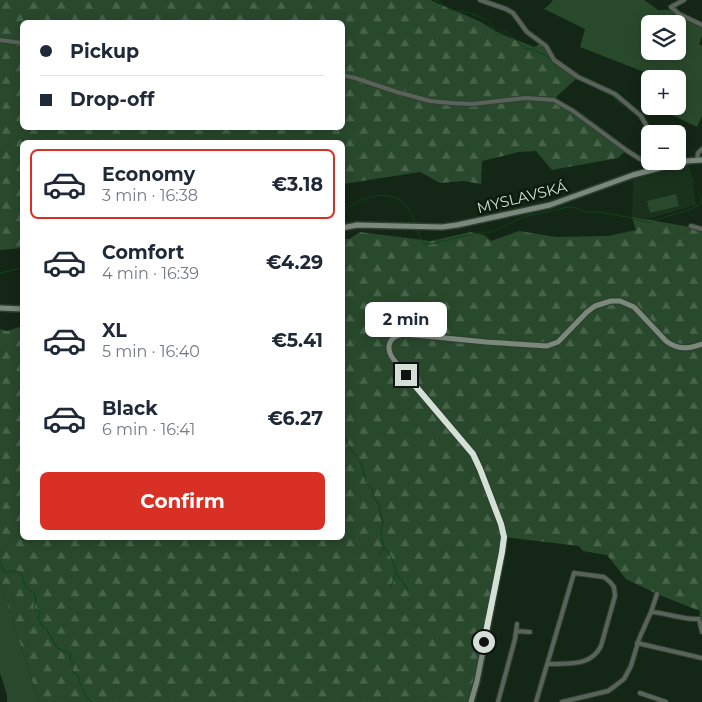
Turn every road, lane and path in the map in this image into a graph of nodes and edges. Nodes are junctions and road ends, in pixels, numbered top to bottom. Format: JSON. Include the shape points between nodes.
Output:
{"nodes":[{"id":1,"x":480,"y":0,"type":"edge"},
{"id":2,"x":684,"y":0,"type":"edge"},
{"id":3,"x":701,"y":25,"type":"edge"},
{"id":4,"x":0,"y":40,"type":"edge"},
{"id":5,"x":20,"y":43,"type":"edge"},
{"id":6,"x":345,"y":76,"type":"edge"},
{"id":7,"x":646,"y":125,"type":"edge"},
{"id":8,"x":702,"y":149,"type":"edge"},
{"id":9,"x":641,"y":159,"type":"edge"},
{"id":10,"x":699,"y":160,"type":"edge"},
{"id":11,"x":686,"y":161,"type":"edge"},
{"id":12,"x":642,"y":170,"type":"edge"},
{"id":13,"x":691,"y":226,"type":"dead end"},
{"id":14,"x":345,"y":227,"type":"edge"},
{"id":15,"x":702,"y":229,"type":"edge"},
{"id":16,"x":0,"y":308,"type":"edge"},
{"id":17,"x":20,"y":309,"type":"edge"},
{"id":18,"x":702,"y":344,"type":"edge"},
{"id":19,"x":656,"y":594,"type":"dead end"},
{"id":20,"x":650,"y":612,"type":"junction"},
{"id":21,"x":517,"y":624,"type":"dead end"},
{"id":22,"x":516,"y":631,"type":"junction"},
{"id":23,"x":530,"y":632,"type":"dead end"},
{"id":24,"x":702,"y":632,"type":"edge"},
{"id":25,"x":637,"y":644,"type":"junction"},
{"id":26,"x":702,"y":658,"type":"edge"},
{"id":27,"x":548,"y":664,"type":"junction"},
{"id":28,"x":640,"y":693,"type":"dead end"},
{"id":29,"x":471,"y":702,"type":"edge"},
{"id":30,"x":498,"y":702,"type":"edge"},
{"id":31,"x":536,"y":702,"type":"edge"},
{"id":32,"x":562,"y":702,"type":"edge"},
{"id":33,"x":666,"y":702,"type":"edge"}],
"edges":[{"from":1,"to":7,"type":"street","via":[[511,11],[530,34],[546,46],[554,60],[615,94],[641,116]]},
{"from":2,"to":3,"type":"street","via":[[671,7]]},
{"from":4,"to":5,"type":"street"},
{"from":6,"to":9,"type":"street","via":[[397,92],[451,103],[526,98],[554,100]]},
{"from":8,"to":10,"type":"street","via":[[698,153]]},
{"from":10,"to":11,"type":"street","name":"MYSLAVSKÁ"},
{"from":12,"to":14,"type":"street","name":"MYSLAVSKÁ","via":[[564,201],[457,225]]},
{"from":13,"to":15,"type":"street"},
{"from":16,"to":17,"type":"street"},
{"from":18,"to":29,"type":"street","via":[[687,348],[672,345],[634,307],[620,301],[596,306],[558,342],[547,346],[404,334],[395,336],[390,342],[389,352],[394,360],[476,461],[503,532],[503,547]]},
{"from":19,"to":20,"type":"street"},
{"from":20,"to":24,"type":"street","via":[[699,620]]},
{"from":20,"to":25,"type":"street"},
{"from":21,"to":22,"type":"street"},
{"from":22,"to":23,"type":"street"},
{"from":22,"to":30,"type":"street"},
{"from":25,"to":26,"type":"street"},
{"from":25,"to":32,"type":"street","via":[[629,671],[620,683],[608,691]]},
{"from":27,"to":27,"type":"street","via":[[574,573],[608,579],[614,587],[614,596],[597,653],[584,661]]},
{"from":27,"to":31,"type":"street"},
{"from":28,"to":33,"type":"street"}]}
